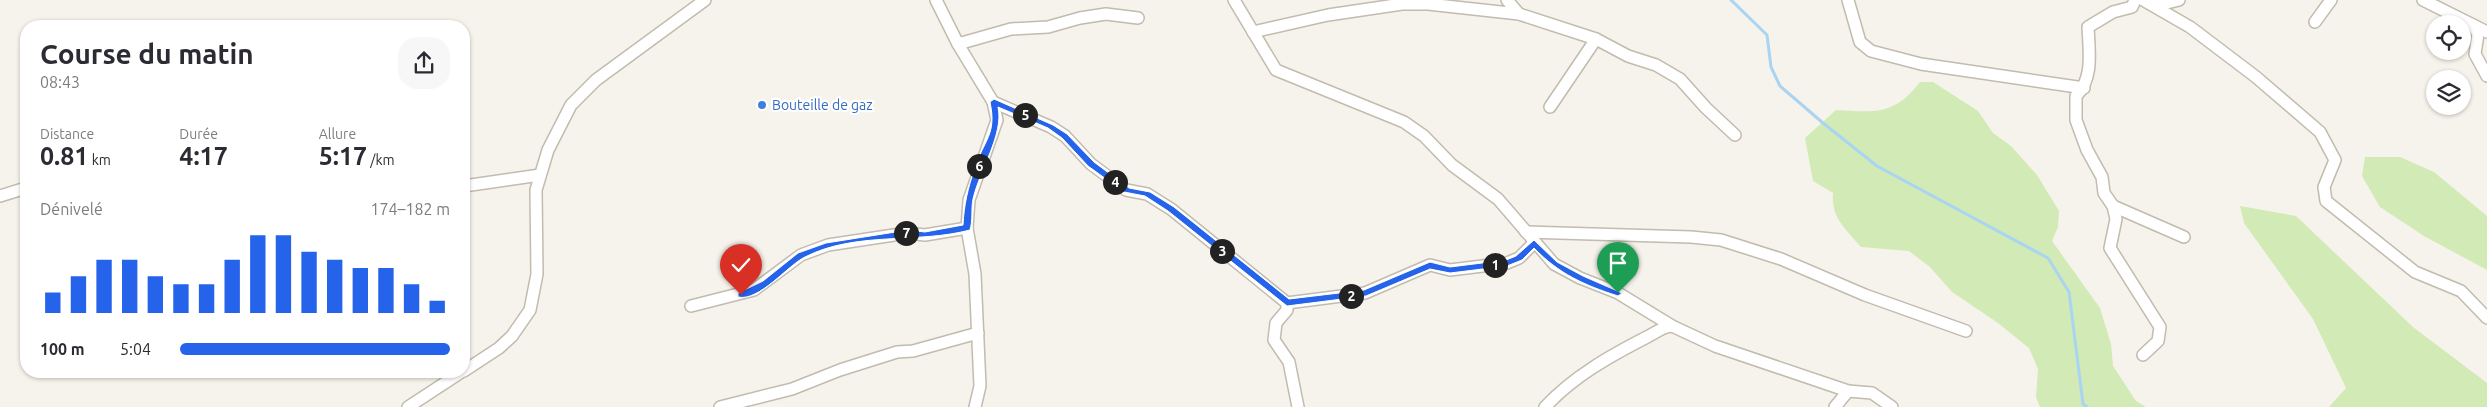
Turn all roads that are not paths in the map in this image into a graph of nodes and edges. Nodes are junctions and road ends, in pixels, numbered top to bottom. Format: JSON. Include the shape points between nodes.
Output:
{"nodes":[{"id":1,"x":705,"y":0,"type":"edge"},
{"id":2,"x":936,"y":0,"type":"edge"},
{"id":3,"x":1234,"y":0,"type":"edge"},
{"id":4,"x":1508,"y":0,"type":"edge"},
{"id":5,"x":1848,"y":0,"type":"edge"},
{"id":6,"x":2135,"y":0,"type":"edge"},
{"id":7,"x":2179,"y":0,"type":"edge"},
{"id":8,"x":2330,"y":0,"type":"edge"},
{"id":9,"x":2424,"y":0,"type":"edge"},
{"id":10,"x":2145,"y":1,"type":"edge"},
{"id":11,"x":1519,"y":14,"type":"junction"},
{"id":12,"x":1138,"y":18,"type":"dead end"},
{"id":13,"x":2315,"y":22,"type":"dead end"},
{"id":14,"x":2473,"y":25,"type":"junction"},
{"id":15,"x":1253,"y":32,"type":"junction"},
{"id":16,"x":2487,"y":32,"type":"edge"},
{"id":17,"x":1596,"y":40,"type":"junction"},
{"id":18,"x":958,"y":44,"type":"junction"},
{"id":19,"x":2487,"y":76,"type":"edge"},
{"id":20,"x":2084,"y":88,"type":"junction"},
{"id":21,"x":994,"y":102,"type":"junction"},
{"id":22,"x":1550,"y":107,"type":"dead end"},
{"id":23,"x":1735,"y":135,"type":"dead end"},
{"id":24,"x":540,"y":175,"type":"junction"},
{"id":25,"x":470,"y":185,"type":"edge"},
{"id":26,"x":20,"y":190,"type":"edge"},
{"id":27,"x":0,"y":196,"type":"edge"},
{"id":28,"x":2113,"y":206,"type":"junction"},
{"id":29,"x":967,"y":228,"type":"junction"},
{"id":30,"x":1526,"y":232,"type":"junction"},
{"id":31,"x":2184,"y":237,"type":"dead end"},
{"id":32,"x":1534,"y":243,"type":"junction"},
{"id":33,"x":1287,"y":303,"type":"junction"},
{"id":34,"x":690,"y":306,"type":"dead end"},
{"id":35,"x":2487,"y":318,"type":"edge"},
{"id":36,"x":1672,"y":326,"type":"junction"},
{"id":37,"x":1966,"y":331,"type":"dead end"},
{"id":38,"x":978,"y":333,"type":"junction"},
{"id":39,"x":2143,"y":355,"type":"dead end"},
{"id":40,"x":470,"y":367,"type":"edge"},
{"id":41,"x":452,"y":378,"type":"edge"},
{"id":42,"x":1848,"y":391,"type":"junction"},
{"id":43,"x":408,"y":407,"type":"edge"},
{"id":44,"x":720,"y":407,"type":"edge"},
{"id":45,"x":975,"y":407,"type":"edge"},
{"id":46,"x":1298,"y":407,"type":"edge"},
{"id":47,"x":1545,"y":407,"type":"edge"},
{"id":48,"x":1835,"y":407,"type":"edge"},
{"id":49,"x":1892,"y":407,"type":"edge"}],
"edges":[{"from":1,"to":24,"type":"street","via":[[582,92],[566,112]]},
{"from":2,"to":18,"type":"street"},
{"from":3,"to":15,"type":"street"},
{"from":4,"to":11,"type":"street"},
{"from":5,"to":20,"type":"street","via":[[1856,33],[1866,49],[1921,64]]},
{"from":6,"to":20,"type":"street","via":[[2132,7],[2113,12],[2088,26],[2090,58]]},
{"from":7,"to":10,"type":"street","via":[[2167,3]]},
{"from":8,"to":13,"type":"street"},
{"from":9,"to":14,"type":"street"},
{"from":10,"to":35,"type":"street","via":[[2230,56],[2320,132],[2335,160],[2324,187],[2326,201],[2415,272],[2461,291]]},
{"from":11,"to":15,"type":"street","via":[[1402,4],[1328,14]]},
{"from":11,"to":17,"type":"street"},
{"from":12,"to":18,"type":"street","via":[[1097,15],[1048,27],[1011,30]]},
{"from":14,"to":16,"type":"street"},
{"from":14,"to":19,"type":"street","via":[[2478,34],[2475,54]]},
{"from":15,"to":30,"type":"street","via":[[1276,70],[1404,122],[1424,136],[1452,165],[1498,199]]},
{"from":17,"to":22,"type":"street"},
{"from":17,"to":23,"type":"street","via":[[1656,65],[1680,79]]},
{"from":18,"to":21,"type":"street"},
{"from":20,"to":28,"type":"street","via":[[2076,96],[2076,120],[2102,177],[2104,193]]},
{"from":21,"to":29,"type":"street","via":[[997,120],[971,194]]},
{"from":21,"to":33,"type":"street","via":[[1051,127],[1091,164],[1126,190],[1147,194],[1171,209]]},
{"from":24,"to":25,"type":"street"},
{"from":24,"to":40,"type":"street","via":[[535,204],[537,253],[531,310],[518,332],[492,354]]},
{"from":26,"to":27,"type":"street"},
{"from":28,"to":31,"type":"street"},
{"from":28,"to":39,"type":"street","via":[[2116,219],[2110,248],[2160,327],[2158,341]]},
{"from":29,"to":34,"type":"street","via":[[828,245],[801,255],[754,290]]},
{"from":29,"to":38,"type":"street","via":[[975,274]]},
{"from":30,"to":32,"type":"street"},
{"from":30,"to":37,"type":"street","via":[[1721,240],[1781,259],[1865,295]]},
{"from":32,"to":33,"type":"street","via":[[1519,258],[1507,263],[1450,270],[1430,265],[1366,293]]},
{"from":32,"to":36,"type":"street","via":[[1554,264],[1618,293]]},
{"from":33,"to":46,"type":"street","via":[[1287,310],[1276,323],[1274,340],[1282,346],[1289,362]]},
{"from":36,"to":42,"type":"street","via":[[1716,346]]},
{"from":36,"to":47,"type":"street","via":[[1591,368],[1556,394]]},
{"from":38,"to":44,"type":"street","via":[[914,351],[896,352],[779,393]]},
{"from":38,"to":45,"type":"street","via":[[980,386]]},
{"from":41,"to":43,"type":"street"},
{"from":42,"to":48,"type":"street"},
{"from":42,"to":49,"type":"street","via":[[1872,393]]}]}
